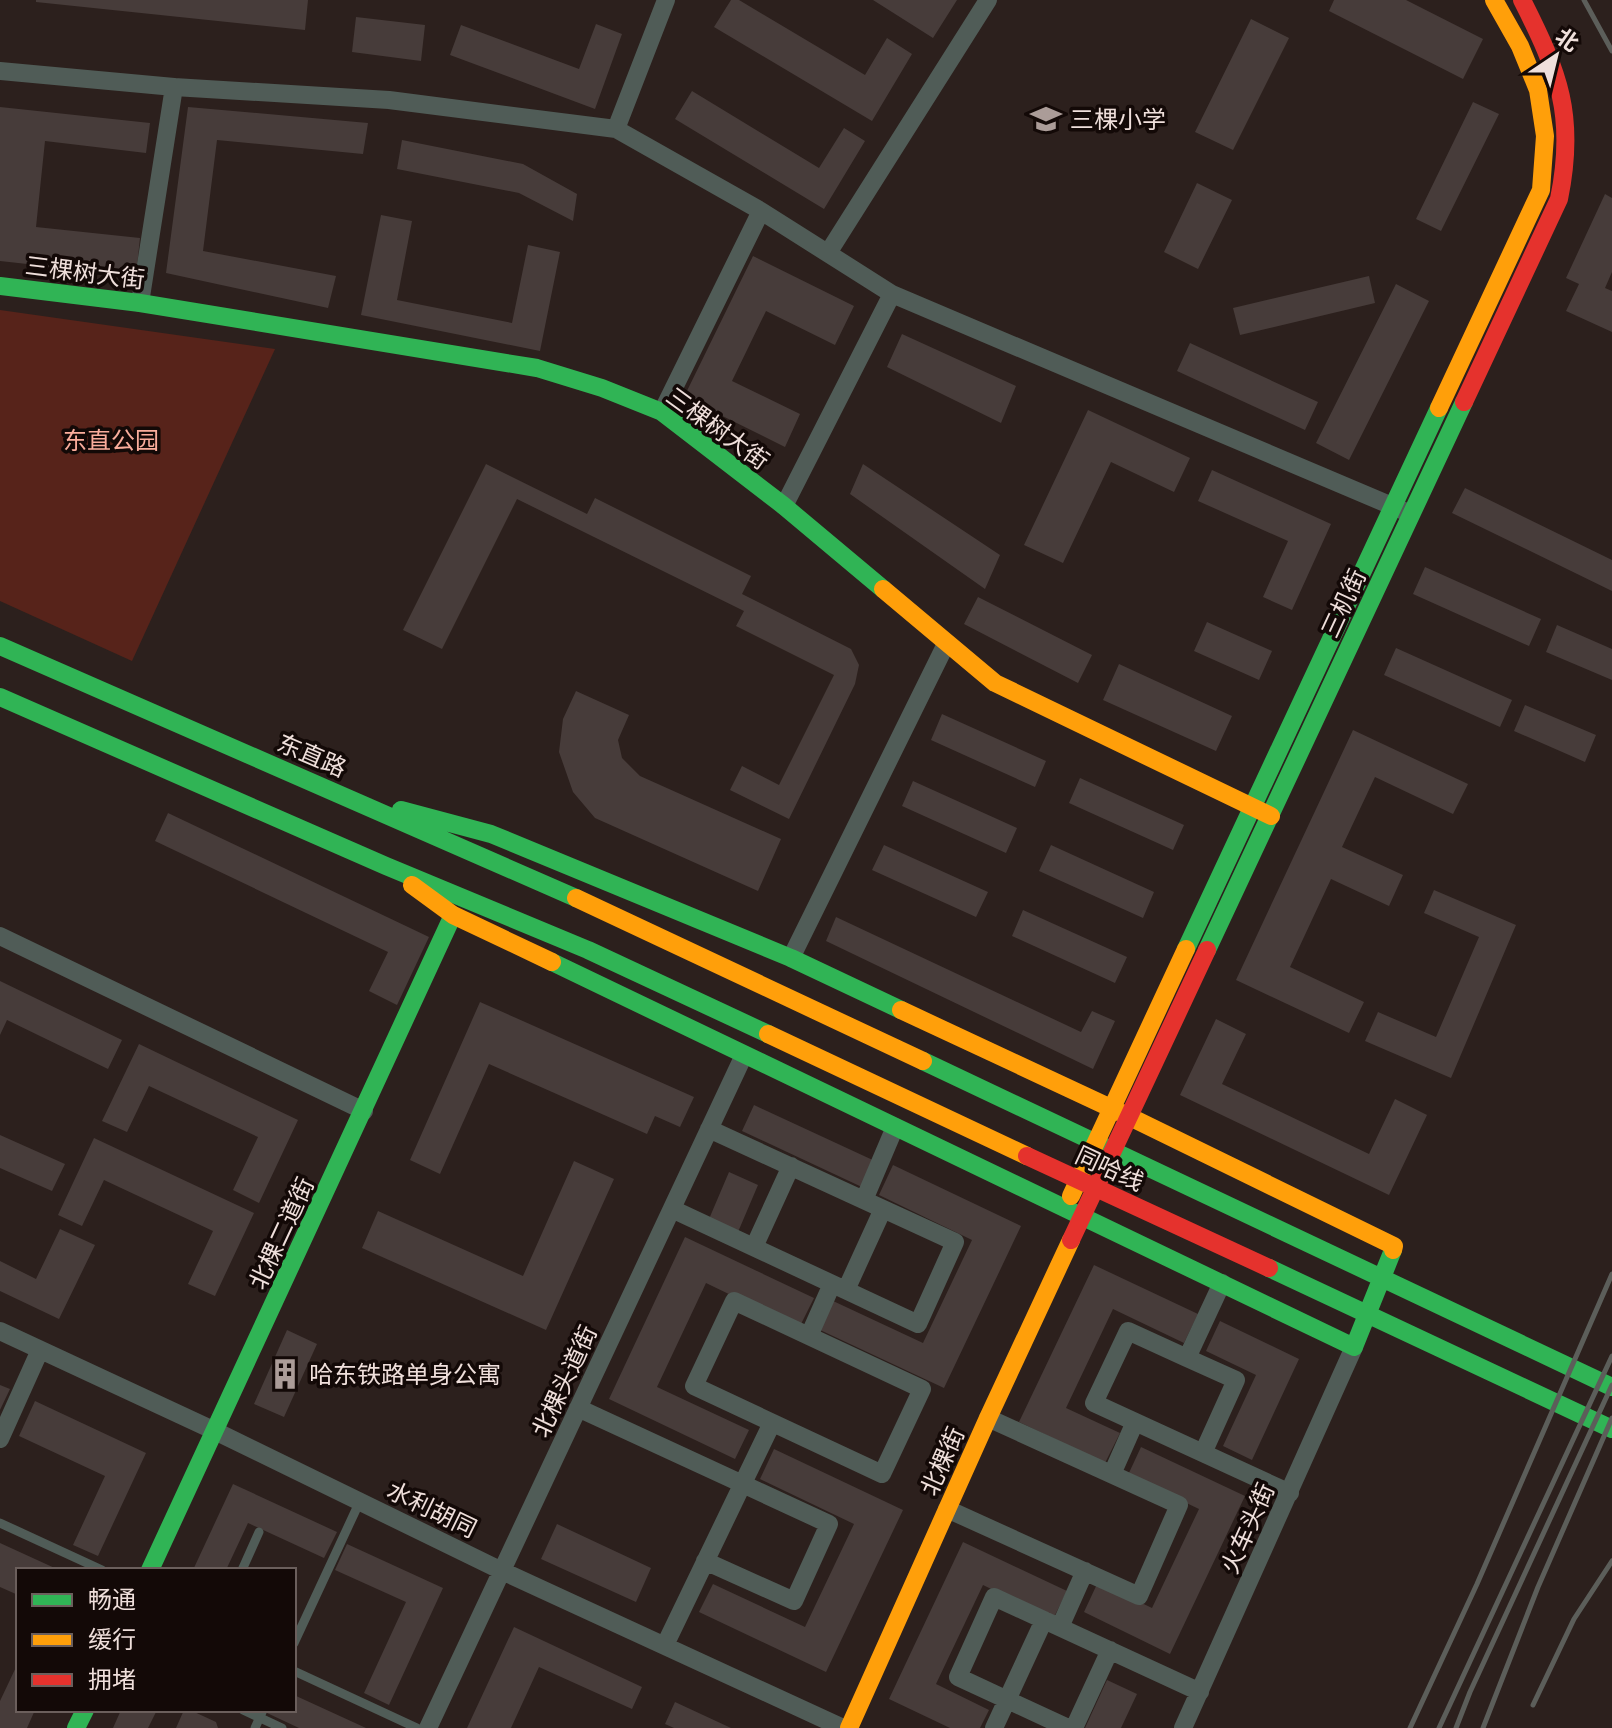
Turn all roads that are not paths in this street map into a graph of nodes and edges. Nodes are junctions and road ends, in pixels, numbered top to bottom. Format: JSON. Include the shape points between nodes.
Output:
{"nodes":[{"id":1,"x":666,"y":0,"type":"edge"},
{"id":2,"x":988,"y":0,"type":"edge"},
{"id":3,"x":1494,"y":0,"type":"edge"},
{"id":4,"x":1522,"y":0,"type":"edge"},
{"id":5,"x":0,"y":71,"type":"edge"},
{"id":6,"x":174,"y":87,"type":"junction"},
{"id":7,"x":616,"y":129,"type":"junction"},
{"id":8,"x":761,"y":211,"type":"junction"},
{"id":9,"x":828,"y":253,"type":"junction"},
{"id":10,"x":0,"y":286,"type":"edge"},
{"id":11,"x":892,"y":294,"type":"junction"},
{"id":12,"x":140,"y":303,"type":"junction"},
{"id":13,"x":662,"y":412,"type":"junction"},
{"id":14,"x":784,"y":506,"type":"junction"},
{"id":15,"x":1401,"y":510,"type":"junction"},
{"id":16,"x":946,"y":644,"type":"junction"},
{"id":17,"x":0,"y":646,"type":"edge"},
{"id":18,"x":0,"y":697,"type":"edge"},
{"id":19,"x":342,"y":794,"type":"junction"},
{"id":20,"x":1252,"y":807,"type":"junction"},
{"id":21,"x":1271,"y":816,"type":"junction"},
{"id":22,"x":386,"y":866,"type":"junction"},
{"id":23,"x":604,"y":910,"type":"joint"},
{"id":24,"x":453,"y":915,"type":"junction"},
{"id":25,"x":0,"y":936,"type":"edge"},
{"id":26,"x":791,"y":958,"type":"junction"},
{"id":27,"x":744,"y":1055,"type":"junction"},
{"id":28,"x":1110,"y":1108,"type":"junction"},
{"id":29,"x":364,"y":1111,"type":"junction"},
{"id":30,"x":1130,"y":1117,"type":"junction"},
{"id":31,"x":895,"y":1127,"type":"junction"},
{"id":32,"x":709,"y":1129,"type":"junction"},
{"id":33,"x":791,"y":1166,"type":"junction"},
{"id":34,"x":1078,"y":1179,"type":"junction"},
{"id":35,"x":864,"y":1200,"type":"junction"},
{"id":36,"x":672,"y":1209,"type":"junction"},
{"id":37,"x":883,"y":1209,"type":"junction"},
{"id":38,"x":1074,"y":1212,"type":"junction"},
{"id":39,"x":754,"y":1247,"type":"junction"},
{"id":40,"x":1222,"y":1283,"type":"junction"},
{"id":41,"x":839,"y":1287,"type":"junction"},
{"id":42,"x":0,"y":1331,"type":"edge"},
{"id":43,"x":809,"y":1336,"type":"junction"},
{"id":44,"x":1354,"y":1347,"type":"junction"},
{"id":45,"x":40,"y":1350,"type":"junction"},
{"id":46,"x":1187,"y":1358,"type":"junction"},
{"id":47,"x":1612,"y":1387,"type":"edge"},
{"id":48,"x":578,"y":1408,"type":"junction"},
{"id":49,"x":988,"y":1418,"type":"junction"},
{"id":50,"x":1135,"y":1422,"type":"junction"},
{"id":51,"x":772,"y":1423,"type":"junction"},
{"id":52,"x":1612,"y":1429,"type":"edge"},
{"id":53,"x":215,"y":1431,"type":"junction"},
{"id":54,"x":0,"y":1439,"type":"edge"},
{"id":55,"x":1203,"y":1453,"type":"junction"},
{"id":56,"x":1112,"y":1474,"type":"junction"},
{"id":57,"x":743,"y":1484,"type":"junction"},
{"id":58,"x":1290,"y":1493,"type":"junction"},
{"id":59,"x":360,"y":1501,"type":"junction"},
{"id":60,"x":947,"y":1509,"type":"junction"},
{"id":61,"x":0,"y":1523,"type":"edge"},
{"id":62,"x":259,"y":1532,"type":"dead end"},
{"id":63,"x":705,"y":1561,"type":"junction"},
{"id":64,"x":98,"y":1568,"type":"edge"},
{"id":65,"x":151,"y":1568,"type":"edge"},
{"id":66,"x":243,"y":1568,"type":"edge"},
{"id":67,"x":502,"y":1571,"type":"junction"},
{"id":68,"x":1085,"y":1571,"type":"junction"},
{"id":69,"x":1052,"y":1624,"type":"junction"},
{"id":70,"x":296,"y":1639,"type":"edge"},
{"id":71,"x":665,"y":1645,"type":"junction"},
{"id":72,"x":1110,"y":1650,"type":"junction"},
{"id":73,"x":296,"y":1672,"type":"edge"},
{"id":74,"x":1200,"y":1692,"type":"junction"},
{"id":75,"x":1007,"y":1700,"type":"junction"},
{"id":76,"x":261,"y":1714,"type":"edge"},
{"id":77,"x":255,"y":1728,"type":"edge"},
{"id":78,"x":282,"y":1728,"type":"edge"},
{"id":79,"x":417,"y":1728,"type":"edge"},
{"id":80,"x":428,"y":1728,"type":"edge"},
{"id":81,"x":843,"y":1728,"type":"edge"},
{"id":82,"x":849,"y":1728,"type":"edge"},
{"id":83,"x":994,"y":1728,"type":"edge"},
{"id":84,"x":1071,"y":1728,"type":"edge"},
{"id":85,"x":1183,"y":1728,"type":"edge"}],
"edges":[{"from":1,"to":7,"type":"street"},
{"from":2,"to":9,"type":"street"},
{"from":3,"to":15,"type":"main road","name":"三机街","via":[[1520,41],[1538,89],[1546,133],[1541,190]]},
{"from":4,"to":15,"type":"main road","name":"三机街","via":[[1558,73],[1567,122],[1567,169],[1559,199]]},
{"from":5,"to":6,"type":"street"},
{"from":6,"to":7,"type":"street","via":[[389,100]]},
{"from":6,"to":12,"type":"street"},
{"from":7,"to":8,"type":"street"},
{"from":8,"to":9,"type":"street"},
{"from":8,"to":13,"type":"street"},
{"from":9,"to":11,"type":"street"},
{"from":10,"to":12,"type":"main road","name":"三棵树大街"},
{"from":11,"to":14,"type":"street"},
{"from":11,"to":15,"type":"street"},
{"from":12,"to":13,"type":"main road","name":"三棵树大街","via":[[537,368]]},
{"from":13,"to":14,"type":"main road","name":"三棵树大街"},
{"from":14,"to":16,"type":"main road","name":"三棵树大街"},
{"from":15,"to":20,"type":"main road","name":"三机街"},
{"from":15,"to":21,"type":"main road","name":"三机街"},
{"from":16,"to":20,"type":"main road","name":"三棵树大街","via":[[995,683]]},
{"from":16,"to":26,"type":"street"},
{"from":17,"to":19,"type":"main road","name":"东直路"},
{"from":18,"to":22,"type":"main road"},
{"from":19,"to":23,"type":"main road","name":"东直路"},
{"from":19,"to":26,"type":"main road","via":[[491,834]]},
{"from":20,"to":21,"type":"main road","name":"三棵树大街"},
{"from":20,"to":28,"type":"main road","name":"三机街"},
{"from":21,"to":30,"type":"main road","name":"三机街"},
{"from":22,"to":24,"type":"main road"},
{"from":22,"to":34,"type":"main road","name":"同哈线","via":[[588,950]]},
{"from":23,"to":47,"type":"main road","name":"同哈线"},
{"from":24,"to":27,"type":"main road"},
{"from":24,"to":29,"type":"main road","name":"北棵二道街"},
{"from":25,"to":29,"type":"street"},
{"from":26,"to":28,"type":"main road"},
{"from":27,"to":31,"type":"main road"},
{"from":27,"to":32,"type":"street","name":"北棵头道街"},
{"from":28,"to":30,"type":"main road"},
{"from":28,"to":34,"type":"main road","name":"三机街"},
{"from":29,"to":53,"type":"main road","name":"北棵二道街"},
{"from":30,"to":38,"type":"main road","name":"三机街"},
{"from":30,"to":44,"type":"main road","via":[[1394,1246]]},
{"from":31,"to":35,"type":"street"},
{"from":31,"to":38,"type":"main road"},
{"from":32,"to":33,"type":"street"},
{"from":32,"to":36,"type":"street","name":"北棵头道街"},
{"from":33,"to":35,"type":"street"},
{"from":33,"to":39,"type":"street"},
{"from":34,"to":38,"type":"main road","name":"三机街"},
{"from":34,"to":52,"type":"main road","name":"同哈线"},
{"from":35,"to":37,"type":"street"},
{"from":36,"to":39,"type":"street"},
{"from":36,"to":48,"type":"street","name":"北棵头道街"},
{"from":37,"to":41,"type":"street"},
{"from":37,"to":41,"type":"street","via":[[955,1242],[918,1324]]},
{"from":38,"to":40,"type":"main road"},
{"from":38,"to":49,"type":"main road","name":"北棵街"},
{"from":39,"to":41,"type":"street"},
{"from":40,"to":44,"type":"main road"},
{"from":40,"to":46,"type":"street"},
{"from":41,"to":43,"type":"street"},
{"from":42,"to":45,"type":"street","name":"水利胡同"},
{"from":43,"to":51,"type":"street","via":[[734,1301],[694,1386]]},
{"from":43,"to":51,"type":"street","via":[[922,1389],[882,1474]]},
{"from":44,"to":58,"type":"street","name":"火车头街"},
{"from":45,"to":53,"type":"street","name":"水利胡同"},
{"from":45,"to":54,"type":"street"},
{"from":46,"to":50,"type":"street","via":[[1128,1331],[1094,1403]]},
{"from":46,"to":55,"type":"street","via":[[1236,1380]]},
{"from":48,"to":57,"type":"street"},
{"from":48,"to":67,"type":"street","name":"北棵头道街"},
{"from":49,"to":56,"type":"street"},
{"from":49,"to":60,"type":"main road","name":"北棵街"},
{"from":50,"to":55,"type":"street"},
{"from":50,"to":56,"type":"street"},
{"from":51,"to":57,"type":"street"},
{"from":53,"to":59,"type":"street","name":"水利胡同"},
{"from":53,"to":65,"type":"main road","name":"北棵二道街"},
{"from":55,"to":58,"type":"street"},
{"from":56,"to":68,"type":"street","via":[[1179,1505],[1139,1596]]},
{"from":57,"to":63,"type":"street"},
{"from":57,"to":63,"type":"street","via":[[829,1524],[794,1601]]},
{"from":58,"to":74,"type":"street","name":"火车头街"},
{"from":59,"to":67,"type":"street","name":"水利胡同"},
{"from":59,"to":70,"type":"lane"},
{"from":60,"to":68,"type":"street"},
{"from":60,"to":82,"type":"main road","name":"北棵街"},
{"from":61,"to":64,"type":"lane"},
{"from":62,"to":66,"type":"lane"},
{"from":63,"to":71,"type":"street"},
{"from":67,"to":71,"type":"street","name":"水利胡同"},
{"from":67,"to":80,"type":"street","name":"北棵头道街"},
{"from":68,"to":69,"type":"street"},
{"from":69,"to":72,"type":"street"},
{"from":69,"to":75,"type":"street"},
{"from":69,"to":75,"type":"street","via":[[994,1597],[958,1677]]},
{"from":71,"to":81,"type":"street","name":"水利胡同"},
{"from":72,"to":74,"type":"street"},
{"from":72,"to":84,"type":"street"},
{"from":73,"to":79,"type":"lane"},
{"from":74,"to":85,"type":"street","name":"火车头街"},
{"from":75,"to":83,"type":"street"},
{"from":75,"to":84,"type":"street"},
{"from":76,"to":77,"type":"lane"},
{"from":76,"to":78,"type":"lane"}]}
